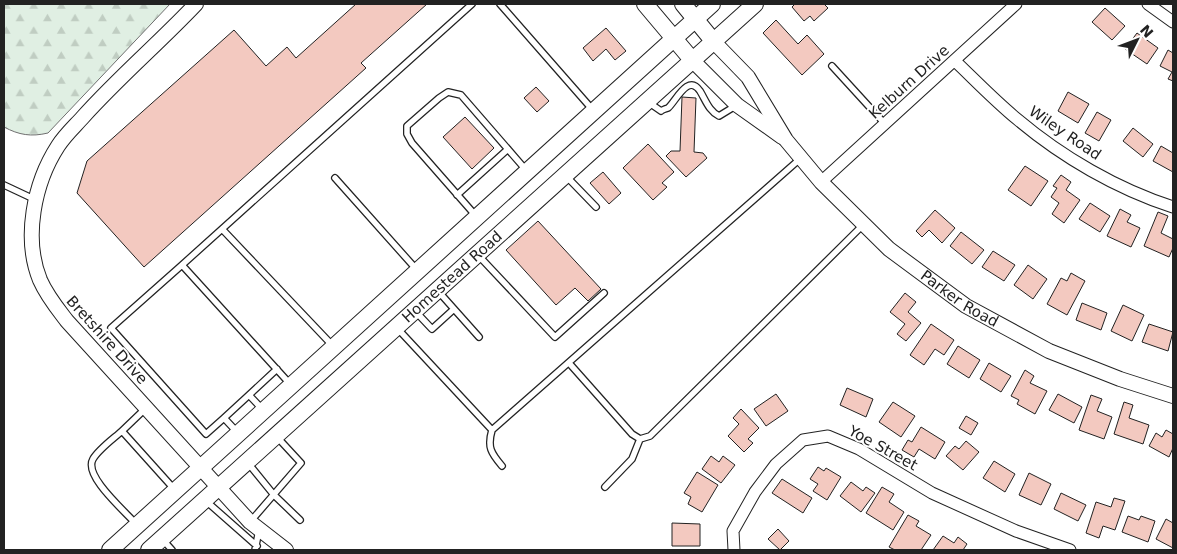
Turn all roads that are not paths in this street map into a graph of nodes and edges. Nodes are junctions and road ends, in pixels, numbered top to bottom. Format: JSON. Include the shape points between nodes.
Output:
{"nodes":[{"id":1,"x":196,"y":4,"type":"edge"},
{"id":2,"x":472,"y":4,"type":"edge"},
{"id":3,"x":500,"y":4,"type":"edge"},
{"id":4,"x":645,"y":4,"type":"edge"},
{"id":5,"x":683,"y":4,"type":"edge"},
{"id":6,"x":712,"y":4,"type":"edge"},
{"id":7,"x":755,"y":4,"type":"edge"},
{"id":8,"x":1016,"y":4,"type":"edge"},
{"id":9,"x":1148,"y":4,"type":"edge"},
{"id":10,"x":696,"y":18,"type":"junction"},
{"id":11,"x":1173,"y":22,"type":"edge"},
{"id":12,"x":673,"y":38,"type":"junction"},
{"id":13,"x":714,"y":42,"type":"junction"},
{"id":14,"x":693,"y":61,"type":"junction"},
{"id":15,"x":955,"y":61,"type":"junction"},
{"id":16,"x":832,"y":66,"type":"dead end"},
{"id":17,"x":646,"y":101,"type":"junction"},
{"id":18,"x":737,"y":105,"type":"junction"},
{"id":19,"x":594,"y":111,"type":"junction"},
{"id":20,"x":885,"y":124,"type":"junction"},
{"id":21,"x":786,"y":140,"type":"junction"},
{"id":22,"x":508,"y":149,"type":"junction"},
{"id":23,"x":801,"y":158,"type":"junction"},
{"id":24,"x":528,"y":171,"type":"junction"},
{"id":25,"x":565,"y":175,"type":"junction"},
{"id":26,"x":335,"y":178,"type":"dead end"},
{"id":27,"x":821,"y":182,"type":"junction"},
{"id":28,"x":4,"y":185,"type":"edge"},
{"id":29,"x":457,"y":195,"type":"junction"},
{"id":30,"x":36,"y":200,"type":"junction"},
{"id":31,"x":596,"y":207,"type":"dead end"},
{"id":32,"x":1173,"y":207,"type":"edge"},
{"id":33,"x":477,"y":218,"type":"junction"},
{"id":34,"x":864,"y":224,"type":"junction"},
{"id":35,"x":222,"y":230,"type":"junction"},
{"id":36,"x":477,"y":254,"type":"junction"},
{"id":37,"x":182,"y":265,"type":"junction"},
{"id":38,"x":418,"y":272,"type":"junction"},
{"id":39,"x":437,"y":290,"type":"junction"},
{"id":40,"x":604,"y":293,"type":"dead end"},
{"id":41,"x":454,"y":309,"type":"junction"},
{"id":42,"x":414,"y":310,"type":"junction"},
{"id":43,"x":396,"y":326,"type":"junction"},
{"id":44,"x":479,"y":337,"type":"dead end"},
{"id":45,"x":336,"y":347,"type":"junction"},
{"id":46,"x":355,"y":363,"type":"junction"},
{"id":47,"x":569,"y":363,"type":"junction"},
{"id":48,"x":277,"y":369,"type":"junction"},
{"id":49,"x":293,"y":386,"type":"junction"},
{"id":50,"x":249,"y":395,"type":"junction"},
{"id":51,"x":1173,"y":396,"type":"edge"},
{"id":52,"x":146,"y":408,"type":"junction"},
{"id":53,"x":264,"y":412,"type":"junction"},
{"id":54,"x":224,"y":418,"type":"junction"},
{"id":55,"x":492,"y":430,"type":"junction"},
{"id":56,"x":122,"y":431,"type":"junction"},
{"id":57,"x":239,"y":435,"type":"junction"},
{"id":58,"x":275,"y":435,"type":"junction"},
{"id":59,"x":640,"y":439,"type":"junction"},
{"id":60,"x":246,"y":461,"type":"junction"},
{"id":61,"x":502,"y":466,"type":"dead end"},
{"id":62,"x":202,"y":469,"type":"junction"},
{"id":63,"x":218,"y":486,"type":"junction"},
{"id":64,"x":605,"y":487,"type":"dead end"},
{"id":65,"x":176,"y":492,"type":"junction"},
{"id":66,"x":274,"y":495,"type":"junction"},
{"id":67,"x":204,"y":499,"type":"junction"},
{"id":68,"x":300,"y":520,"type":"dead end"},
{"id":69,"x":255,"y":525,"type":"junction"},
{"id":70,"x":138,"y":526,"type":"junction"},
{"id":71,"x":167,"y":544,"type":"edge"},
{"id":72,"x":256,"y":548,"type":"edge"},
{"id":73,"x":110,"y":550,"type":"edge"},
{"id":74,"x":149,"y":550,"type":"edge"},
{"id":75,"x":286,"y":550,"type":"edge"},
{"id":76,"x":734,"y":550,"type":"edge"},
{"id":77,"x":1070,"y":550,"type":"edge"}],
"edges":[{"from":1,"to":30,"type":"street","name":"Bretshire Drive","via":[[101,98],[59,145],[44,171]]},
{"from":2,"to":35,"type":"lane"},
{"from":3,"to":19,"type":"lane"},
{"from":4,"to":12,"type":"main road","name":"Parker Road"},
{"from":5,"to":10,"type":"main road","name":"Parker Road"},
{"from":6,"to":10,"type":"main road","name":"Homestead Road"},
{"from":7,"to":13,"type":"main road","name":"Homestead Road"},
{"from":8,"to":15,"type":"street","name":"Kelburn Drive"},
{"from":9,"to":11,"type":"street"},
{"from":10,"to":12,"type":"main road","name":"Homestead Road"},
{"from":10,"to":13,"type":"main road","name":"Parker Road"},
{"from":12,"to":14,"type":"main road","name":"Parker Road"},
{"from":12,"to":19,"type":"main road","name":"Homestead Road"},
{"from":13,"to":14,"type":"main road","name":"Homestead Road"},
{"from":13,"to":21,"type":"street","name":"Parker Road","via":[[748,78]]},
{"from":14,"to":17,"type":"main road","name":"Homestead Road"},
{"from":14,"to":18,"type":"street","name":"Parker Road"},
{"from":15,"to":20,"type":"street","name":"Kelburn Drive"},
{"from":15,"to":32,"type":"street","name":"Wiley Road","via":[[1018,120],[1080,164],[1146,198]]},
{"from":16,"to":20,"type":"lane"},
{"from":17,"to":18,"type":"lane","via":[[661,111],[668,108],[682,89],[691,86],[698,89],[712,112],[719,116]]},
{"from":17,"to":25,"type":"main road","name":"Homestead Road"},
{"from":18,"to":21,"type":"street","name":"Parker Road"},
{"from":19,"to":24,"type":"main road","name":"Homestead Road"},
{"from":20,"to":27,"type":"street","name":"Kelburn Drive"},
{"from":21,"to":23,"type":"street","name":"Parker Road"},
{"from":22,"to":24,"type":"lane"},
{"from":22,"to":29,"type":"lane"},
{"from":22,"to":29,"type":"lane","via":[[461,95],[448,92],[415,119],[408,126],[407,134]]},
{"from":23,"to":27,"type":"street","name":"Parker Road"},
{"from":23,"to":47,"type":"lane"},
{"from":24,"to":33,"type":"main road","name":"Homestead Road"},
{"from":25,"to":31,"type":"lane"},
{"from":25,"to":36,"type":"main road","name":"Homestead Road"},
{"from":26,"to":38,"type":"lane"},
{"from":27,"to":34,"type":"street","name":"Parker Road"},
{"from":28,"to":30,"type":"lane"},
{"from":29,"to":33,"type":"lane"},
{"from":30,"to":52,"type":"street","name":"Bretshire Drive","via":[[32,231],[34,256],[40,280],[51,302]]},
{"from":33,"to":38,"type":"main road","name":"Homestead Road"},
{"from":34,"to":51,"type":"street","name":"Parker Road","via":[[889,250],[966,306],[1049,351]]},
{"from":34,"to":59,"type":"lane","via":[[650,436]]},
{"from":35,"to":37,"type":"lane"},
{"from":35,"to":45,"type":"lane"},
{"from":36,"to":39,"type":"main road","name":"Homestead Road"},
{"from":36,"to":40,"type":"lane","via":[[556,337]]},
{"from":37,"to":48,"type":"lane"},
{"from":37,"to":54,"type":"lane","via":[[112,328],[206,434]]},
{"from":38,"to":45,"type":"main road","name":"Homestead Road"},
{"from":39,"to":41,"type":"lane"},
{"from":39,"to":42,"type":"main road","name":"Homestead Road"},
{"from":41,"to":42,"type":"lane","via":[[432,329]]},
{"from":41,"to":44,"type":"lane"},
{"from":42,"to":43,"type":"main road","name":"Homestead Road"},
{"from":43,"to":46,"type":"main road","name":"Homestead Road"},
{"from":43,"to":55,"type":"lane"},
{"from":45,"to":46,"type":"main road"},
{"from":45,"to":49,"type":"main road","name":"Homestead Road"},
{"from":46,"to":58,"type":"main road","name":"Homestead Road"},
{"from":47,"to":55,"type":"lane"},
{"from":47,"to":59,"type":"lane"},
{"from":48,"to":49,"type":"lane"},
{"from":48,"to":50,"type":"lane"},
{"from":49,"to":53,"type":"main road","name":"Homestead Road"},
{"from":50,"to":53,"type":"lane"},
{"from":50,"to":54,"type":"lane"},
{"from":52,"to":56,"type":"lane"},
{"from":52,"to":62,"type":"street","name":"Bretshire Drive"},
{"from":53,"to":57,"type":"main road","name":"Homestead Road"},
{"from":54,"to":57,"type":"lane"},
{"from":55,"to":61,"type":"lane","via":[[489,447]]},
{"from":56,"to":65,"type":"lane"},
{"from":56,"to":70,"type":"lane","via":[[93,459],[92,468],[97,481]]},
{"from":57,"to":62,"type":"main road","name":"Homestead Road"},
{"from":58,"to":60,"type":"main road","name":"Homestead Road"},
{"from":58,"to":66,"type":"lane","via":[[301,463]]},
{"from":59,"to":64,"type":"lane","via":[[632,459]]},
{"from":60,"to":63,"type":"main road","name":"Homestead Road"},
{"from":60,"to":66,"type":"lane"},
{"from":62,"to":63,"type":"street","name":"Bretshire Drive"},
{"from":62,"to":65,"type":"main road","name":"Homestead Road"},
{"from":63,"to":67,"type":"main road","name":"Homestead Road"},
{"from":63,"to":69,"type":"street","name":"Bretshire Drive"},
{"from":65,"to":70,"type":"main road","name":"Homestead Road"},
{"from":66,"to":68,"type":"lane"},
{"from":66,"to":69,"type":"lane"},
{"from":67,"to":71,"type":"main road","name":"Homestead Road"},
{"from":67,"to":72,"type":"lane"},
{"from":69,"to":72,"type":"lane"},
{"from":69,"to":75,"type":"street","name":"Bretshire Drive"},
{"from":70,"to":73,"type":"main road","name":"Homestead Road"},
{"from":71,"to":74,"type":"main road","name":"Homestead Road"},
{"from":76,"to":77,"type":"street","name":"Yoe Street","via":[[733,531],[755,492],[776,464],[803,440],[828,436],[859,449],[932,493],[1016,531]]}]}
